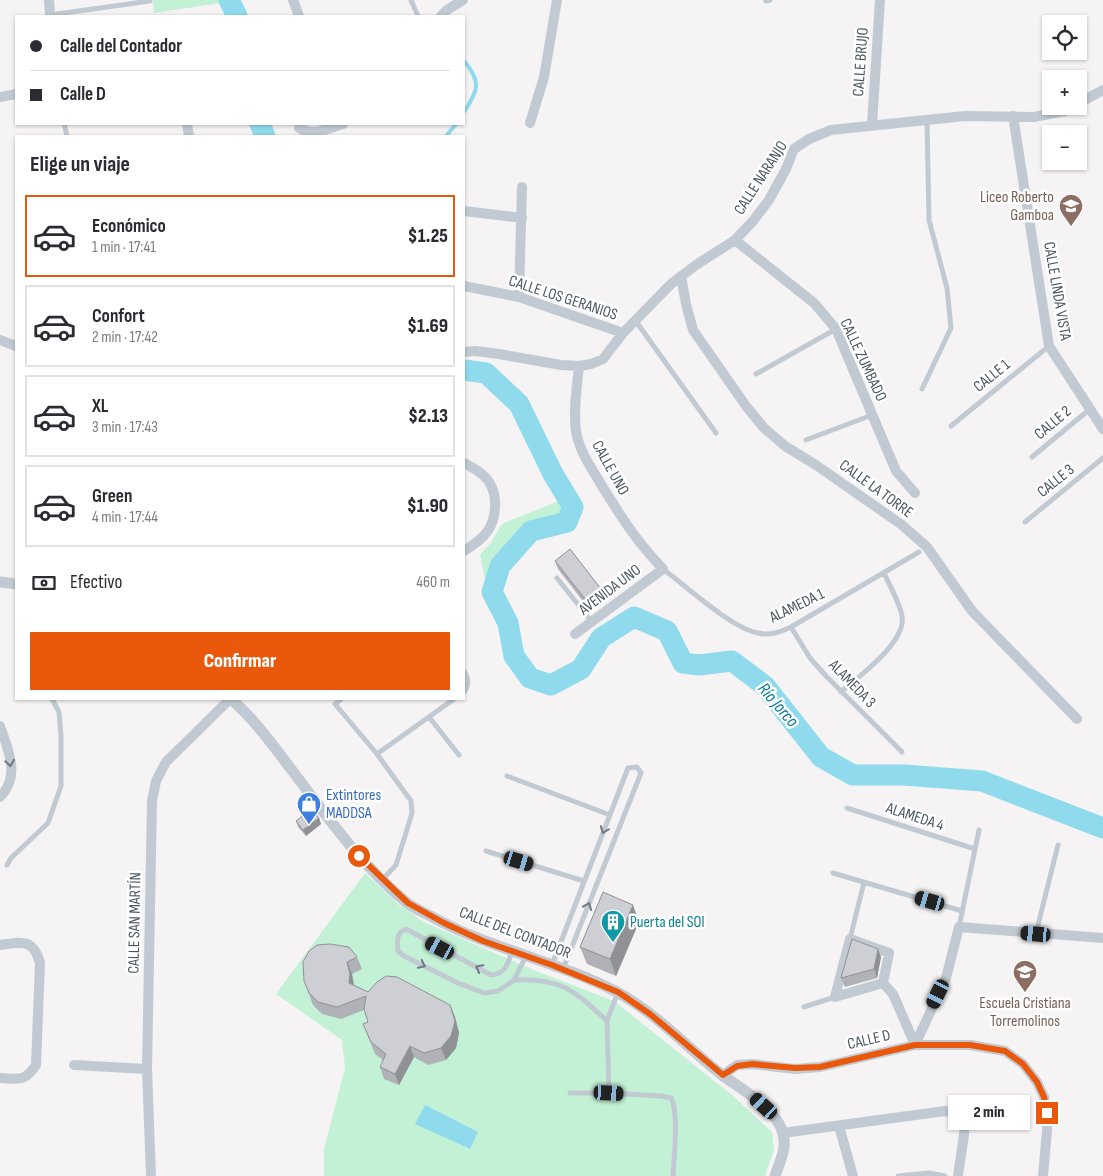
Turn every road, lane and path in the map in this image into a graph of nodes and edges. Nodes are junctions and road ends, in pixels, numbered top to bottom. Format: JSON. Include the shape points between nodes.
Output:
{"nodes":[{"id":1,"x":48,"y":0,"type":"edge"},
{"id":2,"x":292,"y":0,"type":"edge"},
{"id":3,"x":411,"y":0,"type":"edge"},
{"id":4,"x":463,"y":0,"type":"edge"},
{"id":5,"x":557,"y":0,"type":"edge"},
{"id":6,"x":880,"y":0,"type":"edge"},
{"id":7,"x":150,"y":2,"type":"dead end"},
{"id":8,"x":115,"y":3,"type":"edge"},
{"id":9,"x":50,"y":15,"type":"edge"},
{"id":10,"x":299,"y":15,"type":"edge"},
{"id":11,"x":418,"y":15,"type":"edge"},
{"id":12,"x":441,"y":15,"type":"edge"},
{"id":13,"x":1103,"y":90,"type":"edge"},
{"id":14,"x":15,"y":94,"type":"edge"},
{"id":15,"x":0,"y":97,"type":"edge"},
{"id":16,"x":1087,"y":99,"type":"edge"},
{"id":17,"x":1044,"y":115,"type":"edge"},
{"id":18,"x":1013,"y":116,"type":"junction"},
{"id":19,"x":926,"y":120,"type":"junction"},
{"id":20,"x":530,"y":123,"type":"dead end"},
{"id":21,"x":340,"y":125,"type":"edge"},
{"id":22,"x":872,"y":125,"type":"junction"},
{"id":23,"x":299,"y":128,"type":"dead end"},
{"id":24,"x":522,"y":187,"type":"dead end"},
{"id":25,"x":465,"y":211,"type":"edge"},
{"id":26,"x":522,"y":218,"type":"junction"},
{"id":27,"x":735,"y":240,"type":"junction"},
{"id":28,"x":681,"y":276,"type":"junction"},
{"id":29,"x":465,"y":286,"type":"edge"},
{"id":30,"x":519,"y":297,"type":"junction"},
{"id":31,"x":635,"y":320,"type":"junction"},
{"id":32,"x":836,"y":329,"type":"junction"},
{"id":33,"x":623,"y":333,"type":"junction"},
{"id":34,"x":0,"y":340,"type":"edge"},
{"id":35,"x":15,"y":346,"type":"edge"},
{"id":36,"x":1049,"y":346,"type":"junction"},
{"id":37,"x":465,"y":352,"type":"edge"},
{"id":38,"x":578,"y":366,"type":"junction"},
{"id":39,"x":756,"y":374,"type":"dead end"},
{"id":40,"x":922,"y":389,"type":"dead end"},
{"id":41,"x":1090,"y":409,"type":"junction"},
{"id":42,"x":872,"y":414,"type":"junction"},
{"id":43,"x":951,"y":426,"type":"dead end"},
{"id":44,"x":1103,"y":429,"type":"edge"},
{"id":45,"x":716,"y":433,"type":"dead end"},
{"id":46,"x":806,"y":440,"type":"dead end"},
{"id":47,"x":1032,"y":457,"type":"dead end"},
{"id":48,"x":1103,"y":458,"type":"edge"},
{"id":49,"x":465,"y":464,"type":"edge"},
{"id":50,"x":915,"y":493,"type":"dead end"},
{"id":51,"x":1025,"y":522,"type":"dead end"},
{"id":52,"x":465,"y":550,"type":"edge"},
{"id":53,"x":919,"y":552,"type":"dead end"},
{"id":54,"x":663,"y":569,"type":"junction"},
{"id":55,"x":884,"y":573,"type":"junction"},
{"id":56,"x":557,"y":578,"type":"dead end"},
{"id":57,"x":0,"y":582,"type":"edge"},
{"id":58,"x":15,"y":584,"type":"edge"},
{"id":59,"x":592,"y":622,"type":"junction"},
{"id":60,"x":791,"y":627,"type":"junction"},
{"id":61,"x":575,"y":634,"type":"dead end"},
{"id":62,"x":465,"y":673,"type":"edge"},
{"id":63,"x":465,"y":690,"type":"edge"},
{"id":64,"x":841,"y":692,"type":"junction"},
{"id":65,"x":52,"y":700,"type":"edge"},
{"id":66,"x":230,"y":700,"type":"edge"},
{"id":67,"x":232,"y":700,"type":"edge"},
{"id":68,"x":332,"y":700,"type":"edge"},
{"id":69,"x":340,"y":700,"type":"edge"},
{"id":70,"x":453,"y":700,"type":"edge"},
{"id":71,"x":335,"y":704,"type":"junction"},
{"id":72,"x":429,"y":717,"type":"junction"},
{"id":73,"x":1076,"y":719,"type":"dead end"},
{"id":74,"x":0,"y":726,"type":"edge"},
{"id":75,"x":902,"y":752,"type":"dead end"},
{"id":76,"x":377,"y":754,"type":"junction"},
{"id":77,"x":460,"y":755,"type":"dead end"},
{"id":78,"x":507,"y":776,"type":"dead end"},
{"id":79,"x":0,"y":797,"type":"edge"},
{"id":80,"x":847,"y":808,"type":"dead end"},
{"id":81,"x":610,"y":815,"type":"junction"},
{"id":82,"x":979,"y":830,"type":"dead end"},
{"id":83,"x":1058,"y":845,"type":"dead end"},
{"id":84,"x":975,"y":850,"type":"junction"},
{"id":85,"x":486,"y":851,"type":"dead end"},
{"id":86,"x":7,"y":865,"type":"dead end"},
{"id":87,"x":833,"y":873,"type":"dead end"},
{"id":88,"x":382,"y":880,"type":"junction"},
{"id":89,"x":584,"y":881,"type":"junction"},
{"id":90,"x":864,"y":882,"type":"junction"},
{"id":91,"x":962,"y":911,"type":"junction"},
{"id":92,"x":959,"y":927,"type":"junction"},
{"id":93,"x":1036,"y":934,"type":"junction"},
{"id":94,"x":1103,"y":937,"type":"edge"},
{"id":95,"x":850,"y":939,"type":"junction"},
{"id":96,"x":0,"y":944,"type":"edge"},
{"id":97,"x":512,"y":951,"type":"junction"},
{"id":98,"x":526,"y":956,"type":"junction"},
{"id":99,"x":552,"y":965,"type":"junction"},
{"id":100,"x":563,"y":969,"type":"junction"},
{"id":101,"x":514,"y":980,"type":"junction"},
{"id":102,"x":883,"y":983,"type":"junction"},
{"id":103,"x":618,"y":992,"type":"junction"},
{"id":104,"x":835,"y":998,"type":"junction"},
{"id":105,"x":804,"y":1007,"type":"dead end"},
{"id":106,"x":607,"y":1021,"type":"junction"},
{"id":107,"x":915,"y":1045,"type":"junction"},
{"id":108,"x":74,"y":1065,"type":"dead end"},
{"id":109,"x":147,"y":1069,"type":"junction"},
{"id":110,"x":723,"y":1075,"type":"junction"},
{"id":111,"x":0,"y":1078,"type":"edge"},
{"id":112,"x":570,"y":1093,"type":"dead end"},
{"id":113,"x":609,"y":1093,"type":"junction"},
{"id":114,"x":839,"y":1126,"type":"junction"},
{"id":115,"x":784,"y":1133,"type":"junction"},
{"id":116,"x":151,"y":1176,"type":"edge"},
{"id":117,"x":673,"y":1176,"type":"edge"},
{"id":118,"x":775,"y":1176,"type":"edge"},
{"id":119,"x":853,"y":1176,"type":"edge"},
{"id":120,"x":898,"y":1176,"type":"edge"},
{"id":121,"x":945,"y":1176,"type":"edge"},
{"id":122,"x":958,"y":1176,"type":"edge"},
{"id":123,"x":1044,"y":1176,"type":"edge"}],
"edges":[{"from":1,"to":9,"type":"street"},
{"from":2,"to":10,"type":"street"},
{"from":3,"to":11,"type":"lane"},
{"from":4,"to":12,"type":"street"},
{"from":5,"to":20,"type":"street","via":[[544,77]]},
{"from":6,"to":22,"type":"street","name":"CALLE BRUJO"},
{"from":7,"to":8,"type":"lane"},
{"from":8,"to":9,"type":"lane"},
{"from":13,"to":16,"type":"street"},
{"from":14,"to":15,"type":"street"},
{"from":17,"to":18,"type":"street","name":"CALLE NARANJO"},
{"from":18,"to":19,"type":"street","name":"CALLE NARANJO"},
{"from":18,"to":36,"type":"street","name":"CALLE LINDA VISTA"},
{"from":19,"to":22,"type":"street","name":"CALLE NARANJO"},
{"from":19,"to":40,"type":"lane","via":[[929,220],[947,288],[951,328]]},
{"from":21,"to":23,"type":"street","via":[[316,132]]},
{"from":22,"to":27,"type":"street","name":"CALLE NARANJO","via":[[831,130],[794,149],[769,200]]},
{"from":24,"to":26,"type":"street"},
{"from":25,"to":26,"type":"street"},
{"from":26,"to":30,"type":"street"},
{"from":27,"to":28,"type":"street","name":"CALLE NARANJO"},
{"from":27,"to":32,"type":"street","name":"CALLE ZUMBADO","via":[[814,302]]},
{"from":28,"to":31,"type":"street","name":"CALLE NARANJO"},
{"from":28,"to":73,"type":"street","name":"CALLE LA TORRE","via":[[693,330],[764,428],[785,446],[902,525],[927,547],[972,611]]},
{"from":29,"to":30,"type":"street","name":"CALLE LOS GERANIOS"},
{"from":30,"to":33,"type":"street","name":"CALLE LOS GERANIOS"},
{"from":31,"to":33,"type":"street","name":"CALLE NARANJO"},
{"from":31,"to":45,"type":"lane"},
{"from":32,"to":39,"type":"lane"},
{"from":32,"to":42,"type":"street","name":"CALLE ZUMBADO"},
{"from":33,"to":38,"type":"street","name":"CALLE NARANJO","via":[[604,359]]},
{"from":34,"to":35,"type":"street"},
{"from":36,"to":41,"type":"street","name":"CALLE LINDA VISTA"},
{"from":36,"to":43,"type":"lane","name":"CALLE 1"},
{"from":37,"to":38,"type":"street","name":"CALLE NARANJO"},
{"from":38,"to":54,"type":"street","name":"CALLE UNO","via":[[575,410],[579,444],[627,527]]},
{"from":41,"to":44,"type":"street","name":"CALLE LINDA VISTA"},
{"from":41,"to":47,"type":"lane","name":"CALLE 2"},
{"from":42,"to":46,"type":"lane"},
{"from":42,"to":50,"type":"street","name":"CALLE ZUMBADO","via":[[896,470]]},
{"from":48,"to":51,"type":"lane","name":"CALLE 3"},
{"from":49,"to":52,"type":"street","via":[[487,479],[495,494],[495,508],[488,531]]},
{"from":53,"to":55,"type":"lane","name":"ALAMEDA 1"},
{"from":54,"to":59,"type":"street","name":"AVENIDA UNO"},
{"from":54,"to":60,"type":"lane","name":"ALAMEDA 1","via":[[738,627],[760,634],[778,633]]},
{"from":55,"to":60,"type":"lane","name":"ALAMEDA 1"},
{"from":55,"to":64,"type":"lane","via":[[902,615],[899,634],[891,646]]},
{"from":56,"to":59,"type":"lane"},
{"from":57,"to":58,"type":"street"},
{"from":59,"to":61,"type":"street","name":"AVENIDA UNO"},
{"from":60,"to":64,"type":"lane","name":"ALAMEDA 3","via":[[810,658]]},
{"from":62,"to":63,"type":"lane","via":[[468,684]]},
{"from":64,"to":75,"type":"lane","name":"ALAMEDA 3"},
{"from":65,"to":86,"type":"lane","via":[[60,728],[61,786],[48,823]]},
{"from":66,"to":109,"type":"street","name":"CALLE SAN MARTÍN","via":[[166,762],[156,782],[152,800]]},
{"from":67,"to":88,"type":"street","name":"CALLE DEL CONTADOR","via":[[252,718],[348,843]]},
{"from":68,"to":71,"type":"lane"},
{"from":69,"to":71,"type":"lane"},
{"from":70,"to":72,"type":"lane"},
{"from":71,"to":76,"type":"lane"},
{"from":72,"to":76,"type":"lane"},
{"from":72,"to":77,"type":"lane"},
{"from":74,"to":79,"type":"street","one_way":true,"via":[[12,762],[9,786]]},
{"from":76,"to":88,"type":"lane","via":[[412,806],[396,865]]},
{"from":78,"to":81,"type":"lane"},
{"from":80,"to":84,"type":"lane","name":"ALAMEDA 4"},
{"from":81,"to":89,"type":"lane","one_way":true},
{"from":100,"to":81,"type":"lane","one_way":true,"via":[[641,773],[637,767],[628,768]]},
{"from":82,"to":84,"type":"lane"},
{"from":83,"to":93,"type":"lane"},
{"from":84,"to":91,"type":"lane"},
{"from":85,"to":89,"type":"lane"},
{"from":87,"to":90,"type":"lane"},
{"from":88,"to":97,"type":"street","name":"CALLE DEL CONTADOR","via":[[408,903],[483,941]]},
{"from":89,"to":99,"type":"lane"},
{"from":90,"to":91,"type":"lane"},
{"from":90,"to":95,"type":"lane"},
{"from":91,"to":92,"type":"lane"},
{"from":92,"to":93,"type":"street"},
{"from":92,"to":107,"type":"street","via":[[946,978]]},
{"from":93,"to":94,"type":"street"},
{"from":95,"to":102,"type":"street","via":[[889,954]]},
{"from":95,"to":104,"type":"street"},
{"from":96,"to":111,"type":"street","via":[[23,942],[32,946],[40,963],[36,1065],[29,1075],[19,1079]]},
{"from":97,"to":98,"type":"street","name":"CALLE DEL CONTADOR"},
{"from":97,"to":101,"type":"lane","one_way":true,"via":[[502,972],[491,975],[406,929],[401,931],[397,942],[398,951],[404,956],[484,993],[498,991]]},
{"from":98,"to":99,"type":"street","name":"CALLE DEL CONTADOR"},
{"from":98,"to":101,"type":"lane"},
{"from":99,"to":100,"type":"street","name":"CALLE DEL CONTADOR"},
{"from":100,"to":103,"type":"street","name":"CALLE DEL CONTADOR"},
{"from":101,"to":106,"type":"lane","via":[[535,979],[554,983],[579,995]]},
{"from":102,"to":104,"type":"street"},
{"from":102,"to":107,"type":"street","via":[[893,994]]},
{"from":103,"to":106,"type":"lane"},
{"from":103,"to":110,"type":"street","name":"CALLE DEL CONTADOR","via":[[650,1014]]},
{"from":104,"to":105,"type":"lane"},
{"from":106,"to":113,"type":"lane"},
{"from":107,"to":110,"type":"street","name":"CALLE D","via":[[820,1067],[752,1064],[737,1066]]},
{"from":107,"to":123,"type":"street","name":"CALLE D","via":[[970,1045],[1005,1051],[1023,1064],[1044,1097],[1047,1113]]},
{"from":108,"to":109,"type":"street"},
{"from":109,"to":116,"type":"street","name":"CALLE SAN MARTÍN"},
{"from":110,"to":115,"type":"street","name":"CALLE DEL CONTADOR","via":[[775,1116]]},
{"from":112,"to":113,"type":"lane"},
{"from":113,"to":117,"type":"lane","via":[[671,1098],[675,1114]]},
{"from":114,"to":115,"type":"street"},
{"from":114,"to":119,"type":"street"},
{"from":114,"to":122,"type":"street","via":[[946,1110],[955,1112],[965,1126]]},
{"from":115,"to":118,"type":"street","via":[[784,1146]]},
{"from":120,"to":121,"type":"lane","via":[[929,1173]]}]}
